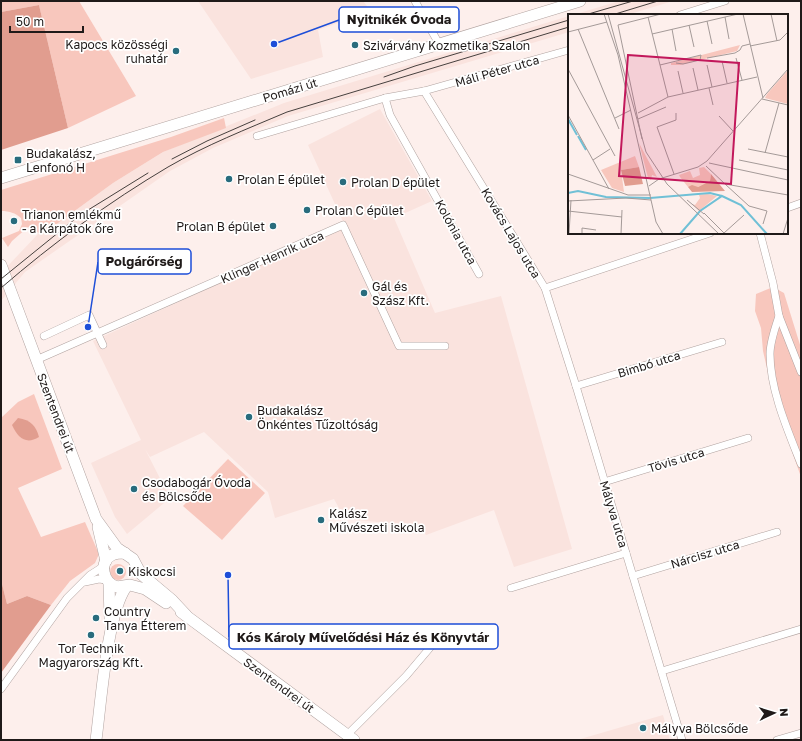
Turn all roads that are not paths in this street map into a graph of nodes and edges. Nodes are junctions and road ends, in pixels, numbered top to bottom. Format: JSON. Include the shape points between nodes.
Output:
{"nodes":[{"id":1,"x":415,"y":1,"type":"edge"},
{"id":2,"x":580,"y":1,"type":"edge"},
{"id":3,"x":725,"y":1,"type":"edge"},
{"id":4,"x":683,"y":14,"type":"edge"},
{"id":5,"x":439,"y":44,"type":"junction"},
{"id":6,"x":568,"y":50,"type":"edge"},
{"id":7,"x":424,"y":91,"type":"junction"},
{"id":8,"x":385,"y":98,"type":"junction"},
{"id":9,"x":257,"y":136,"type":"dead end"},
{"id":10,"x":1,"y":178,"type":"edge"},
{"id":11,"x":801,"y":203,"type":"edge"},
{"id":12,"x":788,"y":208,"type":"edge"},
{"id":13,"x":707,"y":234,"type":"edge"},
{"id":14,"x":760,"y":234,"type":"edge"},
{"id":15,"x":1,"y":265,"type":"edge"},
{"id":16,"x":479,"y":274,"type":"dead end"},
{"id":17,"x":544,"y":288,"type":"junction"},
{"id":18,"x":779,"y":316,"type":"junction"},
{"id":19,"x":98,"y":334,"type":"junction"},
{"id":20,"x":44,"y":336,"type":"dead end"},
{"id":21,"x":722,"y":342,"type":"dead end"},
{"id":22,"x":103,"y":345,"type":"dead end"},
{"id":23,"x":445,"y":346,"type":"dead end"},
{"id":24,"x":36,"y":360,"type":"junction"},
{"id":25,"x":801,"y":372,"type":"edge"},
{"id":26,"x":576,"y":386,"type":"junction"},
{"id":27,"x":748,"y":438,"type":"dead end"},
{"id":28,"x":801,"y":464,"type":"edge"},
{"id":29,"x":604,"y":482,"type":"junction"},
{"id":30,"x":96,"y":518,"type":"junction"},
{"id":31,"x":777,"y":532,"type":"dead end"},
{"id":32,"x":125,"y":553,"type":"junction"},
{"id":33,"x":626,"y":553,"type":"junction"},
{"id":34,"x":105,"y":563,"type":"junction"},
{"id":35,"x":136,"y":566,"type":"junction"},
{"id":36,"x":633,"y":576,"type":"junction"},
{"id":37,"x":107,"y":582,"type":"junction"},
{"id":38,"x":83,"y":583,"type":"junction"},
{"id":39,"x":128,"y":586,"type":"junction"},
{"id":40,"x":511,"y":588,"type":"dead end"},
{"id":41,"x":186,"y":615,"type":"junction"},
{"id":42,"x":801,"y":629,"type":"edge"},
{"id":43,"x":445,"y":630,"type":"dead end"},
{"id":44,"x":110,"y":641,"type":"junction"},
{"id":45,"x":662,"y":671,"type":"junction"},
{"id":46,"x":1,"y":689,"type":"edge"},
{"id":47,"x":801,"y":733,"type":"edge"},
{"id":48,"x":351,"y":738,"type":"edge"},
{"id":49,"x":96,"y":740,"type":"edge"},
{"id":50,"x":682,"y":740,"type":"edge"},
{"id":51,"x":777,"y":740,"type":"edge"}],
"edges":[{"from":1,"to":5,"type":"street"},
{"from":2,"to":5,"type":"main road","name":"Pomázi út"},
{"from":3,"to":4,"type":"street"},
{"from":5,"to":10,"type":"main road","name":"Pomázi út"},
{"from":6,"to":7,"type":"street","name":"Máli Péter utca"},
{"from":7,"to":8,"type":"street"},
{"from":7,"to":17,"type":"street","name":"Kovács Lajos utca"},
{"from":8,"to":9,"type":"street"},
{"from":8,"to":16,"type":"street","name":"Kolónia utca","via":[[390,115]]},
{"from":11,"to":12,"type":"street"},
{"from":13,"to":17,"type":"street","name":"Kovács Lajos utca"},
{"from":14,"to":18,"type":"street"},
{"from":15,"to":24,"type":"main road","name":"Szentendrei út"},
{"from":17,"to":26,"type":"street","name":"Mályva utca"},
{"from":18,"to":25,"type":"street"},
{"from":18,"to":28,"type":"street","via":[[770,353],[771,372],[786,426]]},
{"from":19,"to":20,"type":"street","via":[[89,315]]},
{"from":19,"to":22,"type":"street"},
{"from":19,"to":23,"type":"street","name":"Klinger Henrik utca","via":[[342,225],[399,346]]},
{"from":19,"to":24,"type":"street","name":"Klinger Henrik utca"},
{"from":21,"to":26,"type":"street","name":"Bimbó utca"},
{"from":24,"to":30,"type":"main road","name":"Szentendrei út"},
{"from":26,"to":29,"type":"street","name":"Mályva utca"},
{"from":27,"to":29,"type":"street","name":"Tövis utca"},
{"from":29,"to":33,"type":"street","name":"Mályva utca"},
{"from":30,"to":32,"type":"main road","name":"Szentendrei út","via":[[117,548]]},
{"from":30,"to":34,"type":"main road"},
{"from":31,"to":36,"type":"street","name":"Nárcisz utca"},
{"from":32,"to":34,"type":"main road","via":[[113,554]]},
{"from":32,"to":35,"type":"main road","via":[[133,559]]},
{"from":33,"to":36,"type":"street","name":"Mályva utca"},
{"from":33,"to":40,"type":"street"},
{"from":34,"to":37,"type":"main road"},
{"from":34,"to":38,"type":"street"},
{"from":35,"to":39,"type":"main road","via":[[136,574]]},
{"from":35,"to":41,"type":"main road","via":[[141,574]]},
{"from":36,"to":45,"type":"street","name":"Mályva utca"},
{"from":37,"to":38,"type":"street","via":[[92,579]]},
{"from":37,"to":39,"type":"main road","via":[[117,587]]},
{"from":37,"to":44,"type":"main road","via":[[111,601]]},
{"from":38,"to":46,"type":"street","via":[[67,598]]},
{"from":39,"to":41,"type":"main road","via":[[145,588]]},
{"from":39,"to":44,"type":"main road","via":[[119,602]]},
{"from":41,"to":48,"type":"main road","name":"Szentendrei út"},
{"from":42,"to":45,"type":"street"},
{"from":43,"to":48,"type":"street"},
{"from":44,"to":49,"type":"main road"},
{"from":45,"to":50,"type":"street","name":"Mályva utca"},
{"from":47,"to":51,"type":"street"}]}
